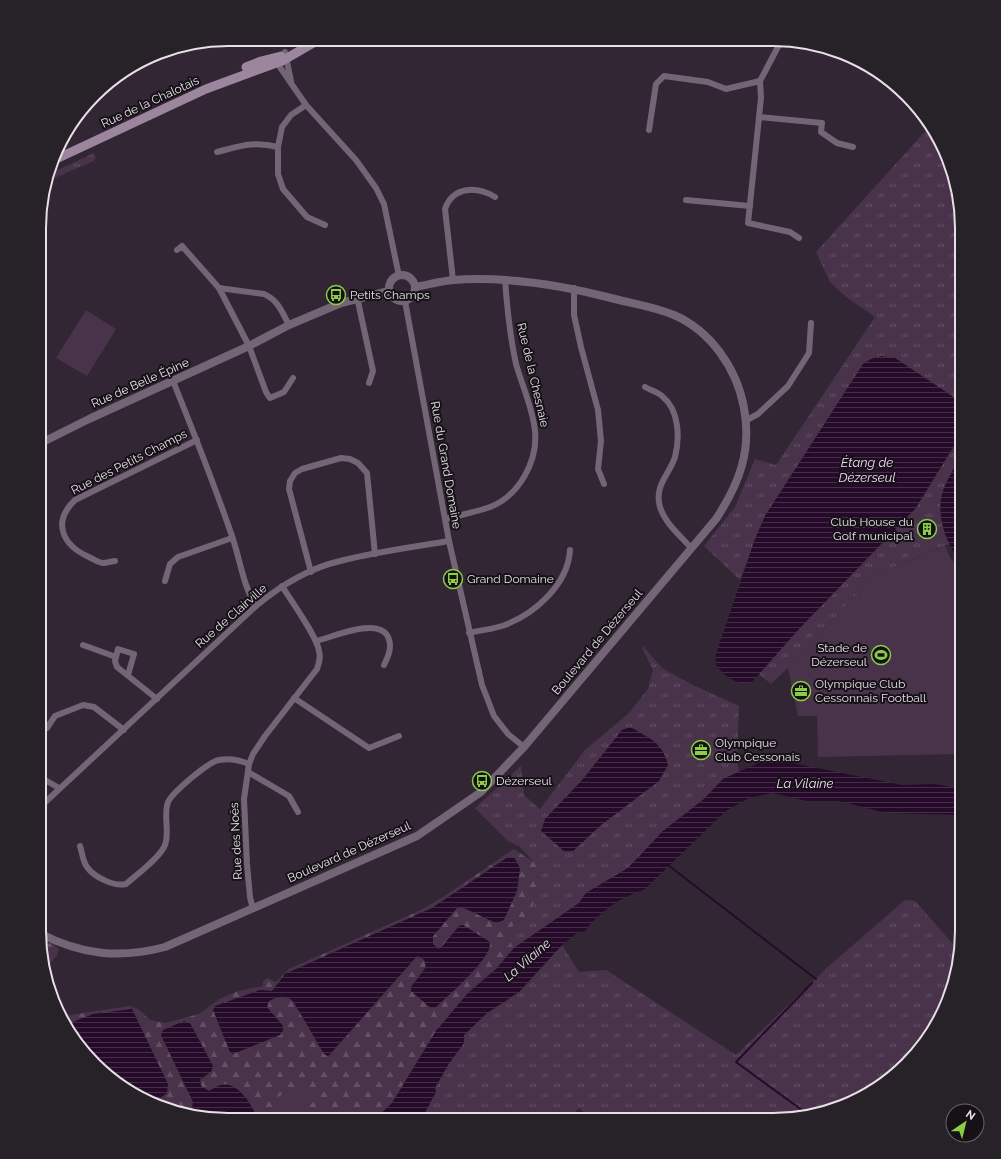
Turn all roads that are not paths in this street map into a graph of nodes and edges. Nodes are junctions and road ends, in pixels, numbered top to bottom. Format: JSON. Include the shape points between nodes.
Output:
{"nodes":[{"id":1,"x":298,"y":46,"type":"edge"},
{"id":2,"x":305,"y":46,"type":"edge"},
{"id":3,"x":778,"y":46,"type":"edge"},
{"id":4,"x":286,"y":55,"type":"junction"},
{"id":5,"x":276,"y":60,"type":"junction"},
{"id":6,"x":291,"y":81,"type":"junction"},
{"id":7,"x":760,"y":81,"type":"junction"},
{"id":8,"x":306,"y":105,"type":"junction"},
{"id":9,"x":759,"y":117,"type":"junction"},
{"id":10,"x":649,"y":130,"type":"dead end"},
{"id":11,"x":278,"y":147,"type":"junction"},
{"id":12,"x":853,"y":147,"type":"dead end"},
{"id":13,"x":217,"y":152,"type":"dead end"},
{"id":14,"x":61,"y":156,"type":"edge"},
{"id":15,"x":495,"y":197,"type":"dead end"},
{"id":16,"x":686,"y":200,"type":"dead end"},
{"id":17,"x":750,"y":206,"type":"junction"},
{"id":18,"x":325,"y":225,"type":"dead end"},
{"id":19,"x":799,"y":238,"type":"dead end"},
{"id":20,"x":177,"y":250,"type":"dead end"},
{"id":21,"x":399,"y":276,"type":"junction"},
{"id":22,"x":453,"y":280,"type":"junction"},
{"id":23,"x":505,"y":280,"type":"junction"},
{"id":24,"x":415,"y":287,"type":"junction"},
{"id":25,"x":219,"y":288,"type":"junction"},
{"id":26,"x":574,"y":288,"type":"junction"},
{"id":27,"x":389,"y":291,"type":"junction"},
{"id":28,"x":357,"y":298,"type":"junction"},
{"id":29,"x":405,"y":301,"type":"junction"},
{"id":30,"x":811,"y":323,"type":"dead end"},
{"id":31,"x":289,"y":325,"type":"junction"},
{"id":32,"x":249,"y":346,"type":"junction"},
{"id":33,"x":293,"y":378,"type":"dead end"},
{"id":34,"x":173,"y":381,"type":"junction"},
{"id":35,"x":369,"y":383,"type":"dead end"},
{"id":36,"x":645,"y":387,"type":"dead end"},
{"id":37,"x":747,"y":420,"type":"junction"},
{"id":38,"x":46,"y":440,"type":"edge"},
{"id":39,"x":197,"y":440,"type":"junction"},
{"id":40,"x":604,"y":484,"type":"dead end"},
{"id":41,"x":446,"y":519,"type":"junction"},
{"id":42,"x":232,"y":538,"type":"junction"},
{"id":43,"x":449,"y":541,"type":"junction"},
{"id":44,"x":691,"y":548,"type":"junction"},
{"id":45,"x":570,"y":550,"type":"dead end"},
{"id":46,"x":375,"y":554,"type":"junction"},
{"id":47,"x":115,"y":560,"type":"dead end"},
{"id":48,"x":311,"y":572,"type":"junction"},
{"id":49,"x":165,"y":581,"type":"dead end"},
{"id":50,"x":282,"y":586,"type":"junction"},
{"id":51,"x":256,"y":606,"type":"junction"},
{"id":52,"x":469,"y":633,"type":"junction"},
{"id":53,"x":316,"y":641,"type":"junction"},
{"id":54,"x":83,"y":645,"type":"dead end"},
{"id":55,"x":116,"y":656,"type":"junction"},
{"id":56,"x":384,"y":664,"type":"dead end"},
{"id":57,"x":128,"y":675,"type":"junction"},
{"id":58,"x":294,"y":698,"type":"junction"},
{"id":59,"x":156,"y":699,"type":"junction"},
{"id":60,"x":47,"y":728,"type":"dead end"},
{"id":61,"x":124,"y":730,"type":"junction"},
{"id":62,"x":399,"y":736,"type":"dead end"},
{"id":63,"x":524,"y":747,"type":"junction"},
{"id":64,"x":249,"y":764,"type":"junction"},
{"id":65,"x":248,"y":772,"type":"junction"},
{"id":66,"x":46,"y":780,"type":"edge"},
{"id":67,"x":59,"y":788,"type":"junction"},
{"id":68,"x":46,"y":801,"type":"edge"},
{"id":69,"x":298,"y":812,"type":"dead end"},
{"id":70,"x":80,"y":846,"type":"dead end"},
{"id":71,"x":253,"y":908,"type":"junction"},
{"id":72,"x":46,"y":936,"type":"edge"}],
"edges":[{"from":1,"to":4,"type":"main road","name":"Rue de la Chalotais"},
{"from":2,"to":4,"type":"main road","name":"Rue de la Chalotais"},
{"from":3,"to":7,"type":"street"},
{"from":4,"to":5,"type":"main road","name":"Rue de la Chalotais"},
{"from":4,"to":6,"type":"street"},
{"from":5,"to":6,"type":"street"},
{"from":5,"to":14,"type":"main road","name":"Rue de la Chalotais"},
{"from":6,"to":8,"type":"street"},
{"from":7,"to":9,"type":"street"},
{"from":7,"to":10,"type":"street","via":[[726,89],[708,82],[664,76],[656,84]]},
{"from":8,"to":11,"type":"street","via":[[291,115],[282,127]]},
{"from":8,"to":21,"type":"street","via":[[356,160],[376,188],[384,204]]},
{"from":9,"to":12,"type":"street","via":[[822,124],[821,132],[837,143]]},
{"from":9,"to":17,"type":"street"},
{"from":11,"to":13,"type":"street","via":[[251,143]]},
{"from":11,"to":18,"type":"street","via":[[278,174],[283,189],[307,217]]},
{"from":15,"to":22,"type":"street","via":[[479,190],[457,193],[449,200],[445,209]]},
{"from":16,"to":17,"type":"street"},
{"from":17,"to":19,"type":"street","via":[[748,223],[790,232]]},
{"from":20,"to":25,"type":"street","via":[[182,246]]},
{"from":21,"to":24,"type":"street","via":[[411,279]]},
{"from":21,"to":27,"type":"street","via":[[390,283]]},
{"from":22,"to":23,"type":"street","name":"Boulevard de Dézerseul"},
{"from":22,"to":24,"type":"street","name":"Boulevard de Dézerseul"},
{"from":23,"to":26,"type":"street","name":"Boulevard de Dézerseul"},
{"from":23,"to":41,"type":"street","name":"Rue de la Chesnaie","via":[[510,331],[535,430],[533,455],[523,479],[509,495],[491,507]]},
{"from":24,"to":29,"type":"street","via":[[413,295]]},
{"from":25,"to":31,"type":"street","via":[[270,297],[277,301]]},
{"from":25,"to":32,"type":"street"},
{"from":26,"to":37,"type":"street","name":"Boulevard de Dézerseul","via":[[675,316],[705,336],[720,351],[736,378]]},
{"from":26,"to":40,"type":"street","via":[[574,315],[580,347],[598,410],[601,441],[598,468]]},
{"from":27,"to":28,"type":"street","name":"Rue de Belle Épine"},
{"from":27,"to":29,"type":"street","via":[[395,300]]},
{"from":28,"to":31,"type":"street","name":"Rue de Belle Épine"},
{"from":28,"to":35,"type":"street","via":[[373,371]]},
{"from":29,"to":41,"type":"street","name":"Rue du Grand Domaine"},
{"from":30,"to":37,"type":"street","via":[[809,353],[788,386],[758,414]]},
{"from":31,"to":32,"type":"street","name":"Rue de Belle Épine"},
{"from":32,"to":33,"type":"street","via":[[270,398],[284,392]]},
{"from":32,"to":34,"type":"street","name":"Rue de Belle Épine"},
{"from":34,"to":38,"type":"street","name":"Rue de Belle Épine"},
{"from":34,"to":39,"type":"street","name":"Rue des Petits Champs"},
{"from":36,"to":44,"type":"street","via":[[664,397],[676,416],[677,437],[674,457],[658,488],[658,503],[664,516]]},
{"from":37,"to":44,"type":"street","name":"Boulevard de Dézerseul","via":[[746,447],[738,482],[716,519]]},
{"from":39,"to":42,"type":"street","name":"Rue des Petits Champs"},
{"from":39,"to":47,"type":"street","name":"Rue des Petits Champs","via":[[75,500],[66,508],[62,519],[62,531],[68,543],[78,552],[103,563]]},
{"from":41,"to":43,"type":"street","name":"Rue du Grand Domaine"},
{"from":42,"to":49,"type":"street","via":[[178,557],[170,564]]},
{"from":42,"to":51,"type":"street","name":"Rue des Petits Champs","via":[[250,597]]},
{"from":43,"to":46,"type":"street","name":"Rue de Clairville"},
{"from":43,"to":52,"type":"street","name":"Rue du Grand Domaine"},
{"from":44,"to":63,"type":"street","name":"Boulevard de Dézerseul"},
{"from":45,"to":52,"type":"street","via":[[569,563],[559,582],[530,612],[505,625]]},
{"from":46,"to":48,"type":"street","name":"Rue de Clairville","via":[[339,561]]},
{"from":46,"to":48,"type":"street","via":[[367,473],[358,463],[341,458],[302,469],[295,473],[290,481],[289,489]]},
{"from":48,"to":50,"type":"street","name":"Rue de Clairville"},
{"from":50,"to":51,"type":"street","name":"Rue de Clairville"},
{"from":50,"to":53,"type":"street","name":"Rue des Noës"},
{"from":51,"to":59,"type":"street","name":"Rue de Clairville"},
{"from":52,"to":63,"type":"street","name":"Rue du Grand Domaine","via":[[482,685],[494,716],[508,734]]},
{"from":53,"to":56,"type":"street","via":[[367,627],[377,628],[385,633],[390,641],[389,655]]},
{"from":53,"to":58,"type":"street","name":"Rue des Noës","via":[[320,651],[317,669]]},
{"from":54,"to":55,"type":"street"},
{"from":55,"to":57,"type":"street","via":[[117,667]]},
{"from":55,"to":57,"type":"street","via":[[118,649],[134,654]]},
{"from":57,"to":59,"type":"street"},
{"from":58,"to":62,"type":"street","via":[[369,748]]},
{"from":58,"to":64,"type":"street","name":"Rue des Noës","via":[[265,736]]},
{"from":59,"to":61,"type":"street","name":"Rue de Clairville"},
{"from":60,"to":61,"type":"street","via":[[56,716],[83,705],[94,707]]},
{"from":61,"to":67,"type":"street","name":"Rue de Clairville"},
{"from":63,"to":71,"type":"street","name":"Boulevard de Dézerseul","via":[[480,792],[417,836]]},
{"from":64,"to":65,"type":"street","name":"Rue des Noës"},
{"from":64,"to":70,"type":"street","via":[[218,760],[174,793],[168,804],[165,845],[126,884],[108,882],[87,867]]},
{"from":65,"to":69,"type":"street","via":[[289,796]]},
{"from":65,"to":71,"type":"street","name":"Rue des Noës","via":[[244,799]]},
{"from":66,"to":67,"type":"street"},
{"from":67,"to":68,"type":"street","name":"Rue de Clairville"},
{"from":71,"to":72,"type":"street","name":"Boulevard de Dézerseul","via":[[165,947],[146,952],[92,952]]}]}
